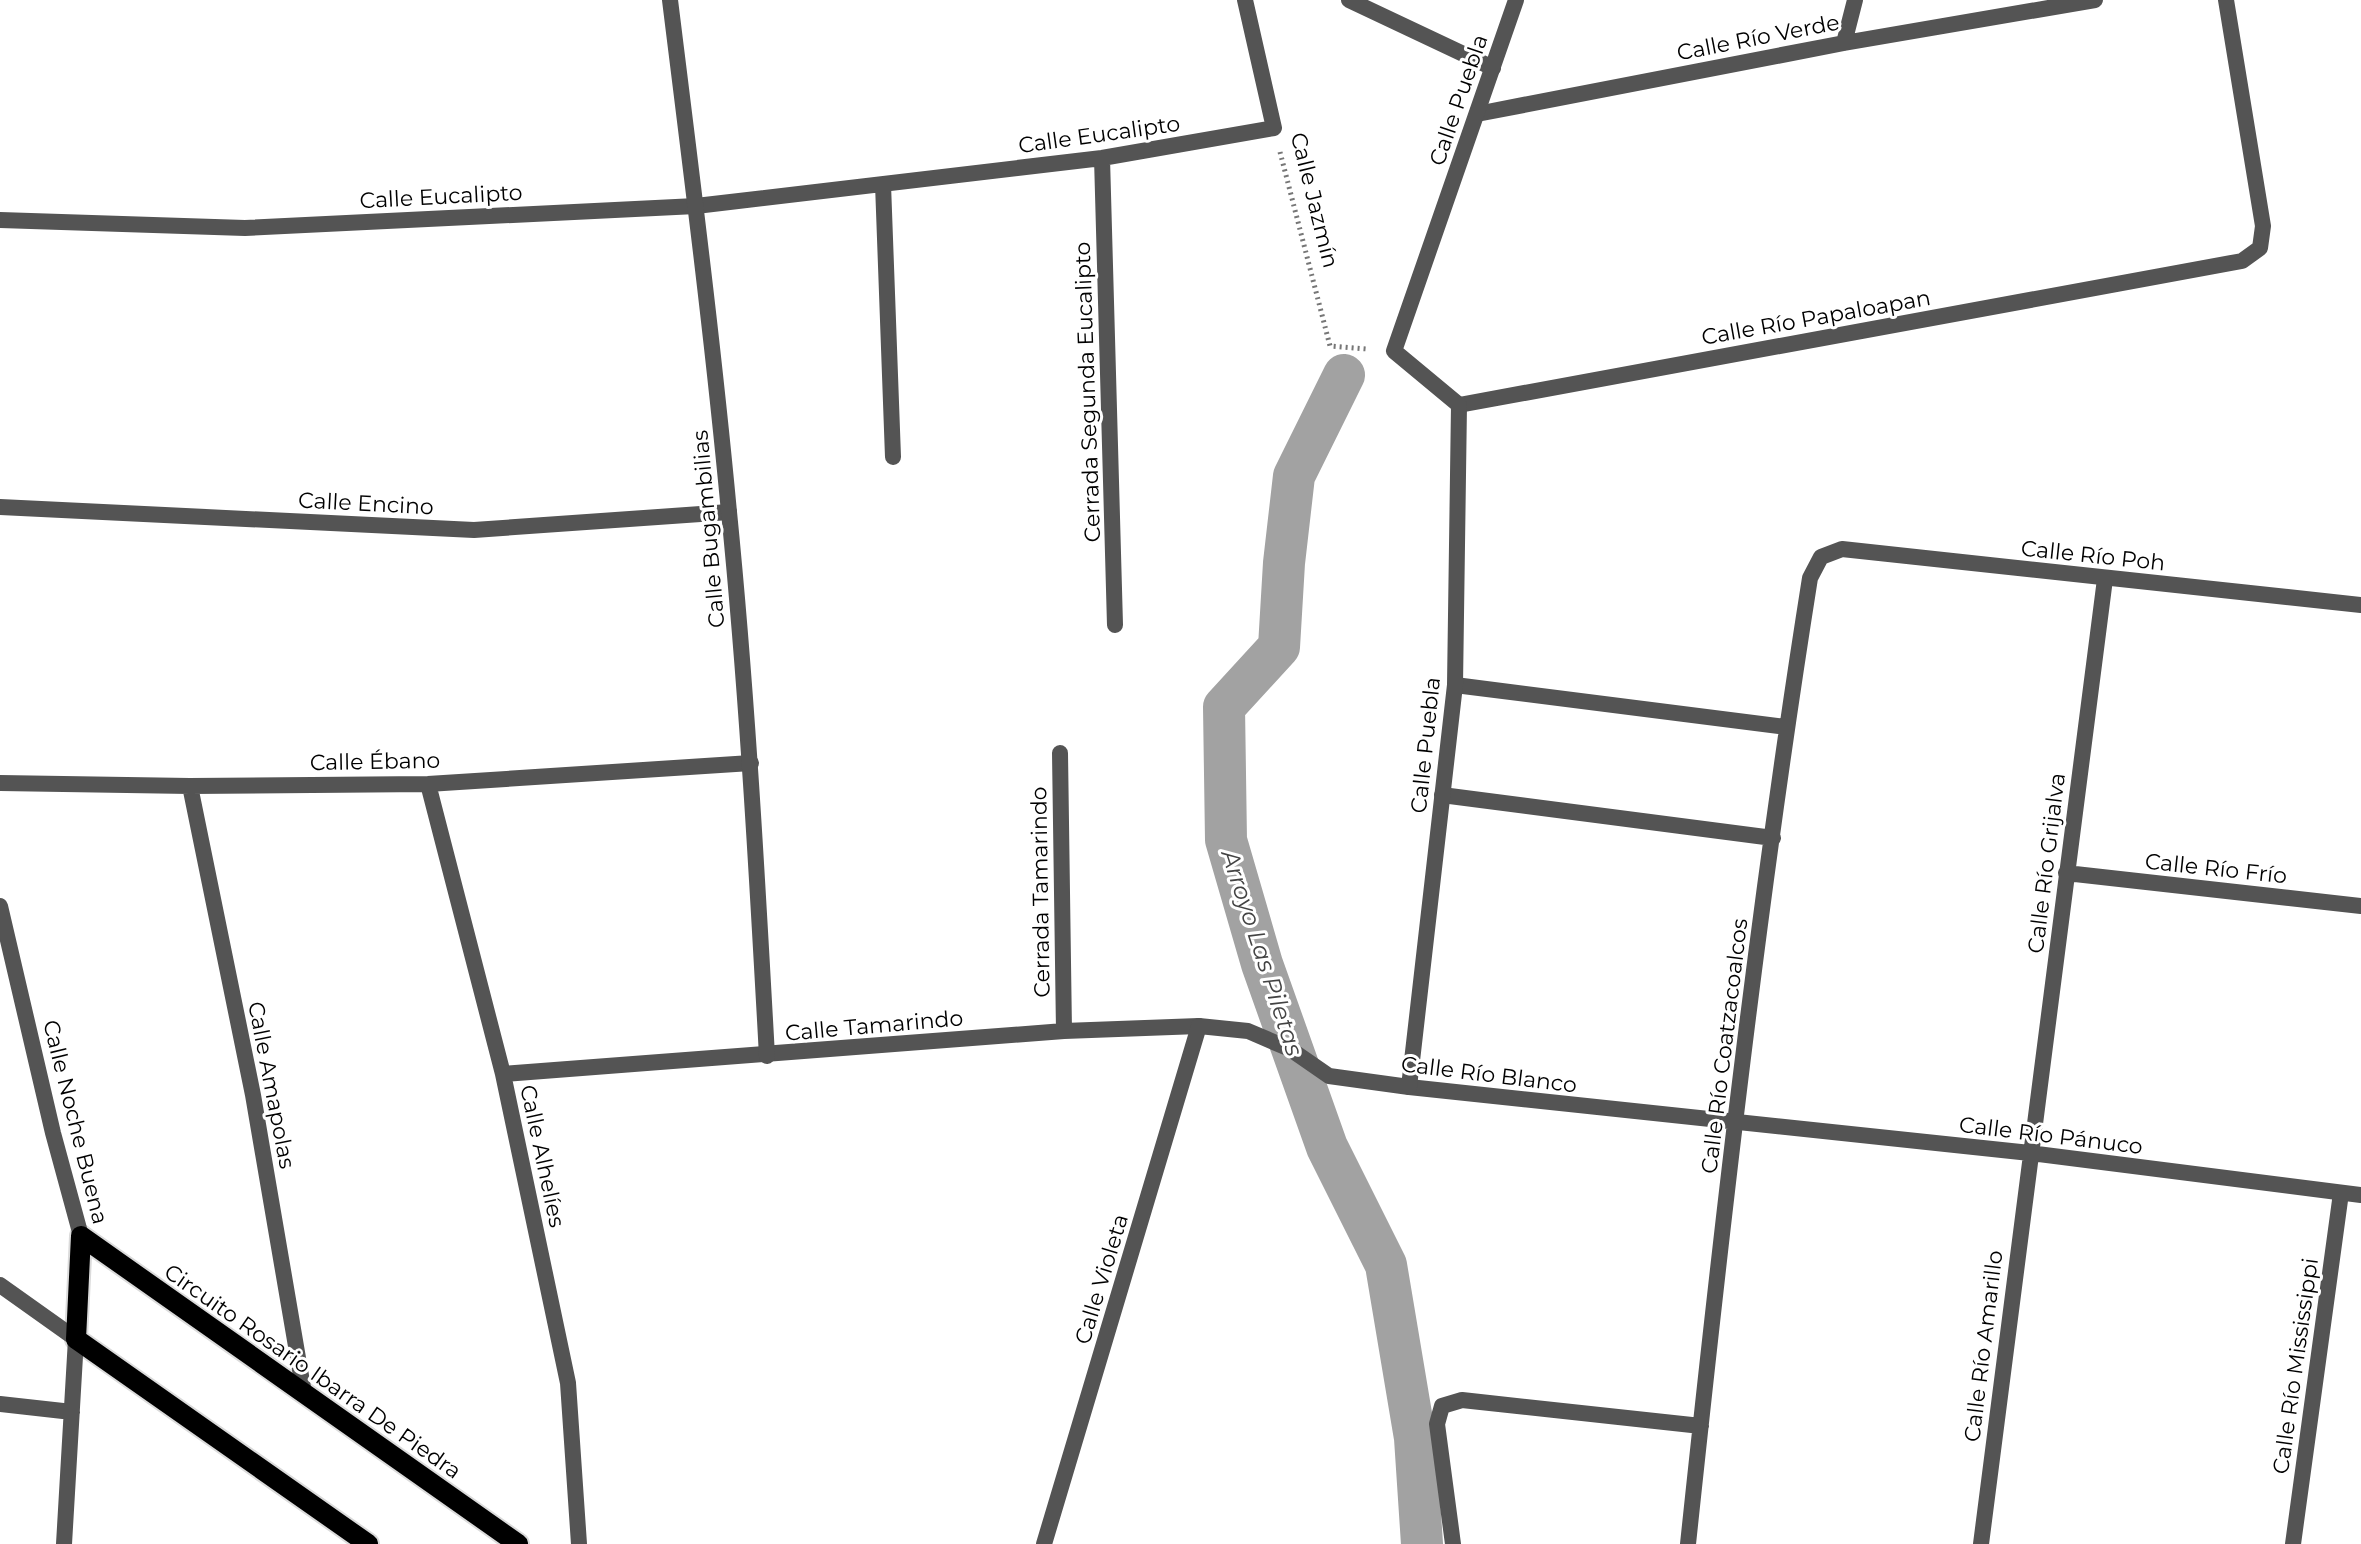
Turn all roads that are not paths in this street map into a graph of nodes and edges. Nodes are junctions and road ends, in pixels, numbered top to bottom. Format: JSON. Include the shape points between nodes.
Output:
{"nodes":[{"id":1,"x":670,"y":0,"type":"edge"},
{"id":2,"x":1245,"y":0,"type":"edge"},
{"id":3,"x":1349,"y":0,"type":"edge"},
{"id":4,"x":1516,"y":0,"type":"edge"},
{"id":5,"x":1855,"y":0,"type":"edge"},
{"id":6,"x":2095,"y":0,"type":"edge"},
{"id":7,"x":2226,"y":0,"type":"edge"},
{"id":8,"x":1844,"y":43,"type":"junction"},
{"id":9,"x":1493,"y":68,"type":"junction"},
{"id":10,"x":1477,"y":114,"type":"junction"},
{"id":11,"x":1274,"y":128,"type":"joint"},
{"id":12,"x":1102,"y":158,"type":"junction"},
{"id":13,"x":883,"y":184,"type":"junction"},
{"id":14,"x":696,"y":206,"type":"junction"},
{"id":15,"x":0,"y":220,"type":"edge"},
{"id":16,"x":1459,"y":405,"type":"junction"},
{"id":17,"x":893,"y":457,"type":"dead end"},
{"id":18,"x":0,"y":507,"type":"edge"},
{"id":19,"x":729,"y":512,"type":"junction"},
{"id":20,"x":1821,"y":557,"type":"joint"},
{"id":21,"x":2105,"y":579,"type":"junction"},
{"id":22,"x":2361,"y":605,"type":"edge"},
{"id":23,"x":1115,"y":625,"type":"dead end"},
{"id":24,"x":1455,"y":685,"type":"junction"},
{"id":25,"x":1786,"y":727,"type":"junction"},
{"id":26,"x":1060,"y":753,"type":"dead end"},
{"id":27,"x":751,"y":763,"type":"junction"},
{"id":28,"x":0,"y":783,"type":"edge"},
{"id":29,"x":428,"y":784,"type":"junction"},
{"id":30,"x":190,"y":786,"type":"junction"},
{"id":31,"x":1442,"y":795,"type":"junction"},
{"id":32,"x":1773,"y":838,"type":"junction"},
{"id":33,"x":2066,"y":873,"type":"junction"},
{"id":34,"x":0,"y":906,"type":"edge"},
{"id":35,"x":2361,"y":906,"type":"edge"},
{"id":36,"x":1199,"y":1026,"type":"junction"},
{"id":37,"x":1064,"y":1031,"type":"junction"},
{"id":38,"x":1248,"y":1031,"type":"joint"},
{"id":39,"x":767,"y":1056,"type":"junction"},
{"id":40,"x":503,"y":1074,"type":"junction"},
{"id":41,"x":1409,"y":1087,"type":"junction"},
{"id":42,"x":1736,"y":1124,"type":"junction"},
{"id":43,"x":2030,"y":1153,"type":"junction"},
{"id":44,"x":2341,"y":1193,"type":"junction"},
{"id":45,"x":2361,"y":1195,"type":"edge"},
{"id":46,"x":81,"y":1236,"type":"junction"},
{"id":47,"x":0,"y":1285,"type":"edge"},
{"id":48,"x":76,"y":1339,"type":"junction"},
{"id":49,"x":304,"y":1393,"type":"junction"},
{"id":50,"x":0,"y":1404,"type":"edge"},
{"id":51,"x":72,"y":1412,"type":"junction"},
{"id":52,"x":1701,"y":1426,"type":"junction"},
{"id":53,"x":64,"y":1544,"type":"edge"},
{"id":54,"x":368,"y":1544,"type":"edge"},
{"id":55,"x":518,"y":1544,"type":"edge"},
{"id":56,"x":579,"y":1544,"type":"edge"},
{"id":57,"x":1044,"y":1544,"type":"edge"},
{"id":58,"x":1453,"y":1544,"type":"edge"},
{"id":59,"x":1688,"y":1544,"type":"edge"},
{"id":60,"x":1981,"y":1544,"type":"edge"},
{"id":61,"x":2293,"y":1544,"type":"edge"}],
"edges":[{"from":1,"to":14,"type":"street","name":"Calle Bugambilias"},
{"from":2,"to":11,"type":"street","name":"Calle Jazmín"},
{"from":3,"to":9,"type":"street"},
{"from":4,"to":9,"type":"street","name":"Calle Puebla"},
{"from":5,"to":8,"type":"street"},
{"from":6,"to":8,"type":"street","name":"Calle Río Verde"},
{"from":7,"to":16,"type":"street","name":"Calle Río Papaloapan","via":[[2263,226],[2260,248],[2242,261]]},
{"from":8,"to":10,"type":"street","name":"Calle Río Verde"},
{"from":9,"to":10,"type":"street","name":"Calle Puebla"},
{"from":10,"to":16,"type":"street","name":"Calle Puebla","via":[[1394,351]]},
{"from":11,"to":12,"type":"street","name":"Calle Eucalipto"},
{"from":12,"to":13,"type":"street","name":"Calle Eucalipto"},
{"from":12,"to":23,"type":"street","name":"Cerrada Segunda Eucalipto"},
{"from":13,"to":14,"type":"street","name":"Calle Eucalipto"},
{"from":13,"to":17,"type":"street"},
{"from":14,"to":15,"type":"street","name":"Calle Eucalipto","via":[[245,228]]},
{"from":14,"to":19,"type":"street","name":"Calle Bugambilias"},
{"from":16,"to":24,"type":"street","name":"Calle Puebla"},
{"from":18,"to":19,"type":"street","name":"Calle Encino","via":[[474,530]]},
{"from":19,"to":27,"type":"street","name":"Calle Bugambilias"},
{"from":20,"to":21,"type":"street","name":"Calle Río Poh","via":[[1842,549]]},
{"from":20,"to":25,"type":"street","name":"Calle Río Coatzacoalcos","via":[[1810,578]]},
{"from":21,"to":22,"type":"street","name":"Calle Río Poh"},
{"from":21,"to":33,"type":"street","name":"Calle Río Grijalva"},
{"from":24,"to":25,"type":"street"},
{"from":24,"to":31,"type":"street","name":"Calle Puebla"},
{"from":25,"to":32,"type":"street","name":"Calle Río Coatzacoalcos"},
{"from":26,"to":37,"type":"street","name":"Cerrada Tamarindo"},
{"from":27,"to":29,"type":"street","name":"Calle Ébano"},
{"from":27,"to":39,"type":"street","name":"Calle Bugambilias"},
{"from":28,"to":30,"type":"street","name":"Calle Ébano"},
{"from":29,"to":30,"type":"street","name":"Calle Ébano"},
{"from":29,"to":40,"type":"street","name":"Calle Alhelíes"},
{"from":30,"to":49,"type":"street","name":"Calle Amapolas","via":[[253,1095]]},
{"from":31,"to":32,"type":"street"},
{"from":31,"to":41,"type":"street","name":"Calle Puebla"},
{"from":32,"to":42,"type":"street","name":"Calle Río Coatzacoalcos"},
{"from":33,"to":35,"type":"street","name":"Calle Río Frío"},
{"from":33,"to":43,"type":"street","name":"Calle Río Grijalva"},
{"from":34,"to":46,"type":"street","name":"Calle Noche Buena"},
{"from":36,"to":37,"type":"street","name":"Calle Tamarindo"},
{"from":36,"to":38,"type":"street","name":"Calle Tamarindo"},
{"from":36,"to":57,"type":"street","name":"Calle Violeta"},
{"from":37,"to":39,"type":"street","name":"Calle Tamarindo"},
{"from":38,"to":41,"type":"street","name":"Calle Río Blanco","via":[[1290,1049],[1329,1076]]},
{"from":39,"to":40,"type":"street","name":"Calle Tamarindo"},
{"from":40,"to":56,"type":"street","name":"Calle Alhelíes","via":[[568,1383]]},
{"from":41,"to":42,"type":"street","name":"Calle Río Blanco"},
{"from":42,"to":43,"type":"street","name":"Calle Río Pánuco"},
{"from":42,"to":52,"type":"street","name":"Calle Río Coatzacoalcos"},
{"from":43,"to":44,"type":"street","name":"Calle Río Pánuco"},
{"from":43,"to":60,"type":"street","name":"Calle Río Amarillo"},
{"from":44,"to":45,"type":"street","name":"Calle Río Pánuco"},
{"from":44,"to":61,"type":"street","name":"Calle Río Mississippi"},
{"from":46,"to":48,"type":"main road","name":"Calle Noche Buena"},
{"from":46,"to":49,"type":"main road","name":"Circuito Rosario Ibarra De Piedra"},
{"from":47,"to":48,"type":"street"},
{"from":48,"to":51,"type":"street","name":"Calle Noche Buena"},
{"from":48,"to":54,"type":"main road"},
{"from":49,"to":55,"type":"main road","name":"Circuito Rosario Ibarra De Piedra"},
{"from":50,"to":51,"type":"street"},
{"from":51,"to":53,"type":"street","name":"Calle Noche Buena"},
{"from":52,"to":58,"type":"street","via":[[1462,1400],[1442,1406],[1437,1424]]},
{"from":52,"to":59,"type":"street","name":"Calle Río Coatzacoalcos"}]}
